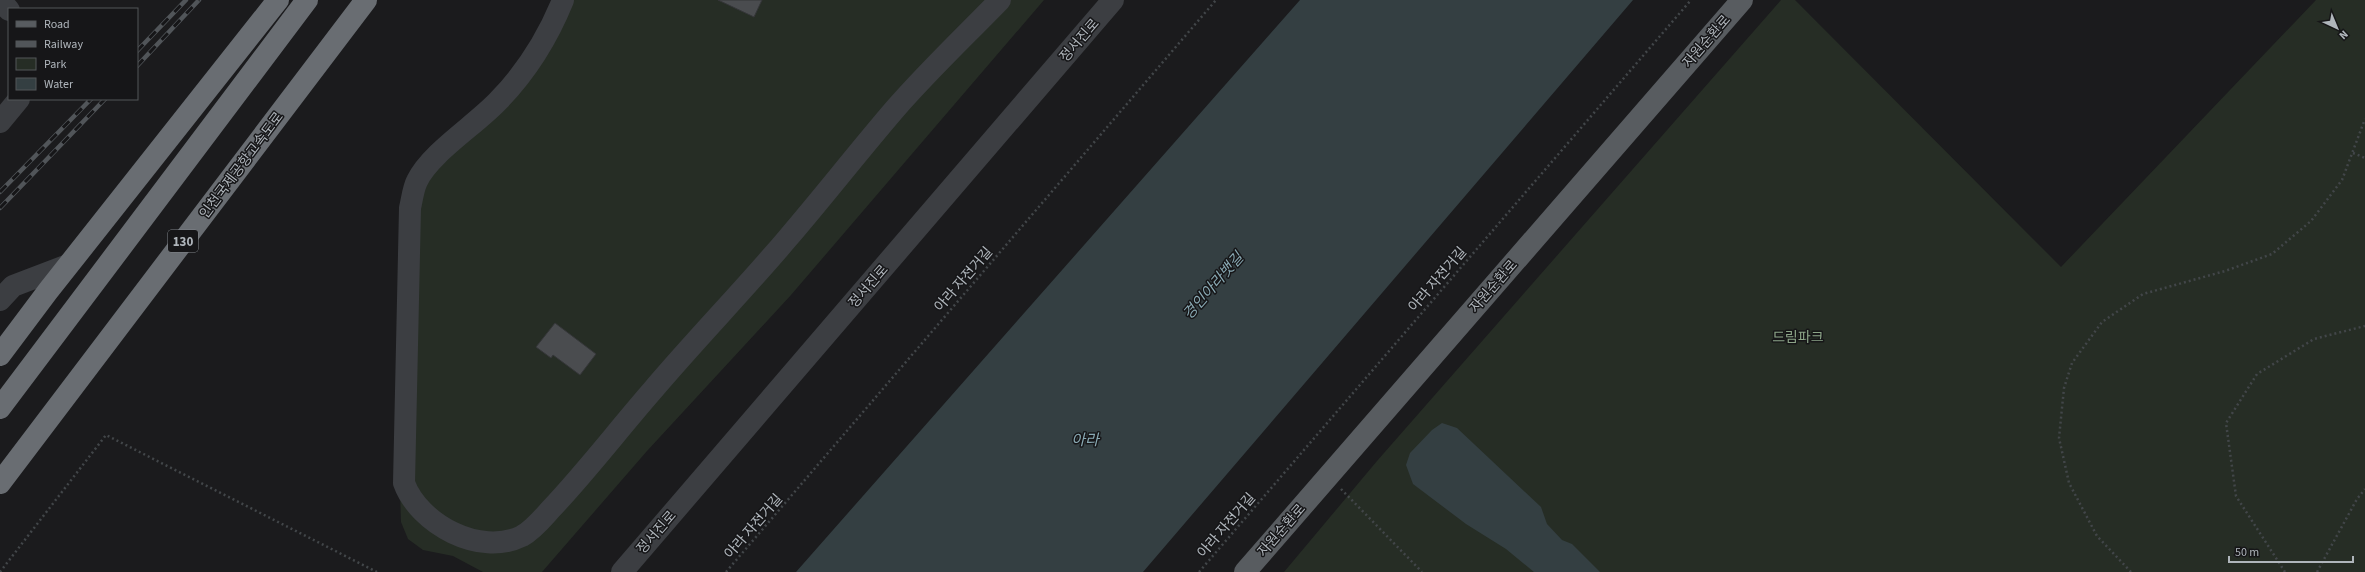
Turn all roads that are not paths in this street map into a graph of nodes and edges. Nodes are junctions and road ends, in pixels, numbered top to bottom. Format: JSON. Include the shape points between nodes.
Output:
{"nodes":[{"id":1,"x":0,"y":0,"type":"edge"},
{"id":2,"x":278,"y":0,"type":"edge"},
{"id":3,"x":307,"y":0,"type":"edge"},
{"id":4,"x":366,"y":0,"type":"edge"},
{"id":5,"x":563,"y":0,"type":"edge"},
{"id":6,"x":1000,"y":0,"type":"edge"},
{"id":7,"x":1113,"y":0,"type":"edge"},
{"id":8,"x":1742,"y":0,"type":"edge"},
{"id":9,"x":8,"y":9,"type":"edge"},
{"id":10,"x":18,"y":100,"type":"edge"},
{"id":11,"x":0,"y":122,"type":"edge"},
{"id":12,"x":68,"y":265,"type":"junction"},
{"id":13,"x":0,"y":300,"type":"edge"},
{"id":14,"x":0,"y":356,"type":"edge"},
{"id":15,"x":0,"y":408,"type":"edge"},
{"id":16,"x":0,"y":483,"type":"edge"},
{"id":17,"x":622,"y":572,"type":"edge"},
{"id":18,"x":1245,"y":572,"type":"edge"}],
"edges":[{"from":1,"to":9,"type":"street"},
{"from":2,"to":12,"type":"highway"},
{"from":3,"to":15,"type":"highway"},
{"from":4,"to":16,"type":"highway","name":"인천국제공항고속도로","number":"130"},
{"from":5,"to":6,"type":"street","via":[[548,32],[515,82],[480,119],[431,162],[417,181],[410,208],[404,483],[413,502],[437,524],[453,533],[486,541],[503,541],[521,536],[532,529],[558,502],[689,347],[787,240],[895,108]]},
{"from":7,"to":17,"type":"street","name":"정서진로"},
{"from":8,"to":18,"type":"main road","name":"자원순환로"},
{"from":10,"to":11,"type":"street"},
{"from":12,"to":13,"type":"street","via":[[13,286]]},
{"from":12,"to":14,"type":"highway"}]}
